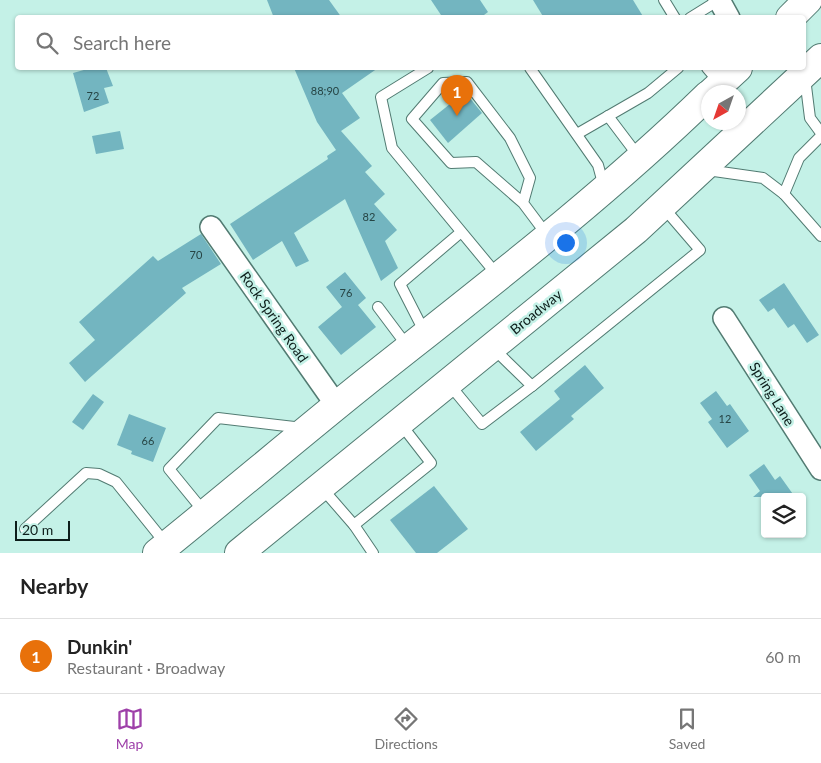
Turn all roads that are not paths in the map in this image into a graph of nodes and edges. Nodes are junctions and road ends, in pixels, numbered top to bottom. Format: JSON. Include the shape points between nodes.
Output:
{"nodes":[{"id":1,"x":664,"y":0,"type":"edge"},
{"id":2,"x":719,"y":0,"type":"edge"},
{"id":3,"x":808,"y":0,"type":"edge"},
{"id":4,"x":673,"y":15,"type":"edge"},
{"id":5,"x":695,"y":15,"type":"edge"},
{"id":6,"x":727,"y":15,"type":"edge"},
{"id":7,"x":793,"y":15,"type":"edge"},
{"id":8,"x":813,"y":65,"type":"edge"},
{"id":9,"x":425,"y":70,"type":"edge"},
{"id":10,"x":531,"y":70,"type":"edge"},
{"id":11,"x":676,"y":70,"type":"edge"},
{"id":12,"x":717,"y":81,"type":"edge"},
{"id":13,"x":608,"y":116,"type":"junction"},
{"id":14,"x":577,"y":134,"type":"junction"},
{"id":15,"x":821,"y":134,"type":"edge"},
{"id":16,"x":640,"y":158,"type":"junction"},
{"id":17,"x":701,"y":169,"type":"junction"},
{"id":18,"x":605,"y":189,"type":"junction"},
{"id":19,"x":784,"y":194,"type":"junction"},
{"id":20,"x":522,"y":203,"type":"junction"},
{"id":21,"x":662,"y":206,"type":"junction"},
{"id":22,"x":211,"y":227,"type":"dead end"},
{"id":23,"x":460,"y":233,"type":"junction"},
{"id":24,"x":548,"y":236,"type":"junction"},
{"id":25,"x":821,"y":236,"type":"edge"},
{"id":26,"x":498,"y":277,"type":"junction"},
{"id":27,"x":378,"y":307,"type":"dead end"},
{"id":28,"x":724,"y":318,"type":"dead end"},
{"id":29,"x":417,"y":342,"type":"junction"},
{"id":30,"x":492,"y":347,"type":"junction"},
{"id":31,"x":448,"y":384,"type":"junction"},
{"id":32,"x":532,"y":386,"type":"junction"},
{"id":33,"x":337,"y":406,"type":"junction"},
{"id":34,"x":400,"y":423,"type":"junction"},
{"id":35,"x":309,"y":429,"type":"junction"},
{"id":36,"x":821,"y":469,"type":"edge"},
{"id":37,"x":321,"y":487,"type":"junction"},
{"id":38,"x":205,"y":514,"type":"junction"},
{"id":39,"x":354,"y":525,"type":"junction"},
{"id":40,"x":25,"y":529,"type":"dead end"},
{"id":41,"x":162,"y":549,"type":"edge"},
{"id":42,"x":239,"y":553,"type":"edge"},
{"id":43,"x":373,"y":553,"type":"edge"}],
"edges":[{"from":1,"to":4,"type":"lane"},
{"from":2,"to":5,"type":"lane"},
{"from":2,"to":6,"type":"street"},
{"from":3,"to":7,"type":"highway"},
{"from":8,"to":15,"type":"lane","via":[[810,118]]},
{"from":8,"to":17,"type":"highway","name":"Broadway"},
{"from":9,"to":23,"type":"lane","via":[[381,97],[392,148]]},
{"from":10,"to":14,"type":"lane"},
{"from":11,"to":13,"type":"lane","via":[[648,93]]},
{"from":12,"to":16,"type":"highway"},
{"from":13,"to":14,"type":"lane"},
{"from":13,"to":16,"type":"lane"},
{"from":14,"to":18,"type":"lane","via":[[598,165]]},
{"from":15,"to":19,"type":"lane","via":[[799,158]]},
{"from":16,"to":18,"type":"highway"},
{"from":17,"to":19,"type":"lane","via":[[763,178]]},
{"from":17,"to":21,"type":"highway","name":"Broadway"},
{"from":18,"to":24,"type":"highway"},
{"from":19,"to":25,"type":"lane"},
{"from":20,"to":20,"type":"lane","via":[[476,162],[451,163],[412,119],[443,83],[467,82],[510,138],[530,178]]},
{"from":20,"to":24,"type":"lane"},
{"from":21,"to":30,"type":"highway","name":"Broadway"},
{"from":21,"to":32,"type":"lane","via":[[700,250]]},
{"from":22,"to":33,"type":"street","name":"Rock Spring Road"},
{"from":23,"to":26,"type":"lane"},
{"from":23,"to":29,"type":"lane","via":[[400,284]]},
{"from":24,"to":26,"type":"highway"},
{"from":26,"to":29,"type":"highway"},
{"from":27,"to":29,"type":"lane"},
{"from":28,"to":36,"type":"street","name":"Spring Lane"},
{"from":29,"to":33,"type":"highway"},
{"from":30,"to":31,"type":"highway","name":"Broadway"},
{"from":30,"to":32,"type":"lane"},
{"from":31,"to":32,"type":"lane","via":[[482,424]]},
{"from":31,"to":34,"type":"highway","name":"Broadway"},
{"from":33,"to":35,"type":"highway"},
{"from":34,"to":37,"type":"highway","name":"Broadway"},
{"from":34,"to":39,"type":"lane","via":[[431,462]]},
{"from":35,"to":38,"type":"highway"},
{"from":35,"to":38,"type":"lane","via":[[218,418],[170,469]]},
{"from":37,"to":39,"type":"lane"},
{"from":37,"to":42,"type":"highway","name":"Broadway"},
{"from":38,"to":41,"type":"highway"},
{"from":39,"to":43,"type":"lane"},
{"from":40,"to":41,"type":"lane","via":[[86,473],[99,474],[116,482]]}]}
